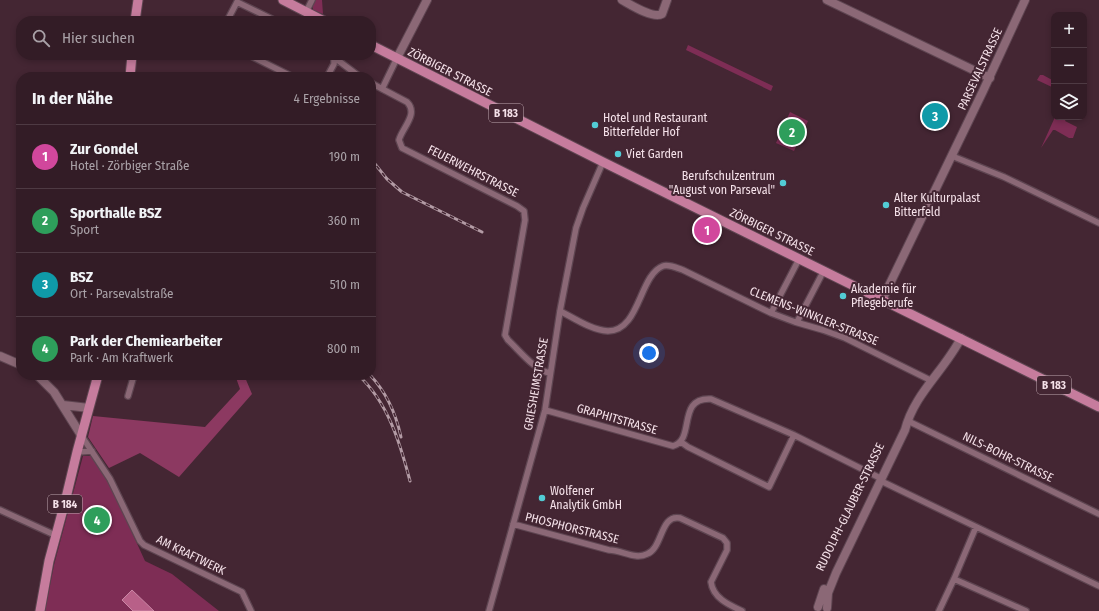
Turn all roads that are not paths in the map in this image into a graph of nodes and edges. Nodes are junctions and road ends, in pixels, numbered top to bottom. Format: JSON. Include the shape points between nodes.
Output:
{"nodes":[{"id":1,"x":138,"y":0,"type":"edge"},
{"id":2,"x":283,"y":0,"type":"edge"},
{"id":3,"x":312,"y":0,"type":"edge"},
{"id":4,"x":427,"y":0,"type":"edge"},
{"id":5,"x":622,"y":0,"type":"edge"},
{"id":6,"x":667,"y":0,"type":"edge"},
{"id":7,"x":826,"y":0,"type":"edge"},
{"id":8,"x":1025,"y":0,"type":"edge"},
{"id":9,"x":306,"y":12,"type":"junction"},
{"id":10,"x":136,"y":16,"type":"edge"},
{"id":11,"x":230,"y":16,"type":"edge"},
{"id":12,"x":266,"y":16,"type":"edge"},
{"id":13,"x":314,"y":16,"type":"edge"},
{"id":14,"x":376,"y":48,"type":"edge"},
{"id":15,"x":397,"y":58,"type":"junction"},
{"id":16,"x":132,"y":60,"type":"edge"},
{"id":17,"x":258,"y":60,"type":"edge"},
{"id":18,"x":333,"y":60,"type":"edge"},
{"id":19,"x":338,"y":60,"type":"edge"},
{"id":20,"x":130,"y":72,"type":"edge"},
{"id":21,"x":282,"y":72,"type":"edge"},
{"id":22,"x":330,"y":72,"type":"edge"},
{"id":23,"x":354,"y":72,"type":"edge"},
{"id":24,"x":990,"y":78,"type":"junction"},
{"id":25,"x":376,"y":86,"type":"edge"},
{"id":26,"x":382,"y":89,"type":"junction"},
{"id":27,"x":952,"y":156,"type":"junction"},
{"id":28,"x":603,"y":162,"type":"junction"},
{"id":29,"x":1099,"y":223,"type":"edge"},
{"id":30,"x":797,"y":263,"type":"dead end"},
{"id":31,"x":822,"y":276,"type":"dead end"},
{"id":32,"x":882,"y":300,"type":"junction"},
{"id":33,"x":560,"y":311,"type":"junction"},
{"id":34,"x":771,"y":313,"type":"junction"},
{"id":35,"x":797,"y":322,"type":"junction"},
{"id":36,"x":961,"y":338,"type":"junction"},
{"id":37,"x":0,"y":356,"type":"edge"},
{"id":38,"x":16,"y":363,"type":"edge"},
{"id":39,"x":550,"y":373,"type":"junction"},
{"id":40,"x":42,"y":380,"type":"edge"},
{"id":41,"x":97,"y":380,"type":"edge"},
{"id":42,"x":133,"y":380,"type":"edge"},
{"id":43,"x":932,"y":381,"type":"junction"},
{"id":44,"x":128,"y":396,"type":"dead end"},
{"id":45,"x":63,"y":405,"type":"junction"},
{"id":46,"x":1099,"y":407,"type":"edge"},
{"id":47,"x":89,"y":408,"type":"junction"},
{"id":48,"x":545,"y":410,"type":"junction"},
{"id":49,"x":908,"y":421,"type":"junction"},
{"id":50,"x":81,"y":435,"type":"junction"},
{"id":51,"x":794,"y":435,"type":"junction"},
{"id":52,"x":681,"y":442,"type":"junction"},
{"id":53,"x":92,"y":451,"type":"junction"},
{"id":54,"x":77,"y":452,"type":"junction"},
{"id":55,"x":880,"y":479,"type":"junction"},
{"id":56,"x":0,"y":510,"type":"edge"},
{"id":57,"x":1099,"y":514,"type":"edge"},
{"id":58,"x":513,"y":524,"type":"junction"},
{"id":59,"x":976,"y":527,"type":"junction"},
{"id":60,"x":55,"y":535,"type":"junction"},
{"id":61,"x":954,"y":579,"type":"junction"},
{"id":62,"x":1099,"y":586,"type":"edge"},
{"id":63,"x":822,"y":609,"type":"edge"},
{"id":64,"x":40,"y":611,"type":"edge"},
{"id":65,"x":251,"y":611,"type":"edge"},
{"id":66,"x":489,"y":611,"type":"edge"},
{"id":67,"x":742,"y":611,"type":"edge"},
{"id":68,"x":939,"y":611,"type":"edge"},
{"id":69,"x":1026,"y":611,"type":"edge"}],
"edges":[{"from":1,"to":10,"type":"main road"},
{"from":2,"to":9,"type":"main road"},
{"from":3,"to":9,"type":"street"},
{"from":4,"to":15,"type":"street"},
{"from":5,"to":6,"type":"street","via":[[659,16]]},
{"from":7,"to":24,"type":"street"},
{"from":8,"to":24,"type":"street","name":"PARSEVALSTRASSE"},
{"from":9,"to":13,"type":"main road"},
{"from":11,"to":12,"type":"street","via":[[238,2]]},
{"from":14,"to":15,"type":"main road","name":"ZÖRBIGER STRASSE","number":"B 183"},
{"from":15,"to":26,"type":"street"},
{"from":15,"to":28,"type":"main road","name":"ZÖRBIGER STRASSE","number":"B 183"},
{"from":16,"to":20,"type":"main road"},
{"from":17,"to":21,"type":"street"},
{"from":18,"to":22,"type":"street","via":[[334,64]]},
{"from":19,"to":23,"type":"street"},
{"from":24,"to":27,"type":"street","name":"PARSEVALSTRASSE"},
{"from":25,"to":26,"type":"street"},
{"from":26,"to":39,"type":"street","name":"FEUERWEHRSTRASSE","via":[[407,102],[411,109],[411,116],[399,138],[402,148],[524,211],[525,220],[506,335],[535,366]]},
{"from":27,"to":29,"type":"street"},
{"from":27,"to":32,"type":"street","name":"PARSEVALSTRASSE"},
{"from":28,"to":32,"type":"main road","name":"ZÖRBIGER STRASSE","number":"B 183"},
{"from":28,"to":33,"type":"street","name":"GRIESHEIMSTRASSE","via":[[578,222]]},
{"from":30,"to":34,"type":"street"},
{"from":31,"to":35,"type":"street"},
{"from":32,"to":36,"type":"main road","name":"ZÖRBIGER STRASSE","number":"B 183"},
{"from":33,"to":34,"type":"street","name":"CLEMENS-WINKLER-STRASSE","via":[[595,328],[606,331],[616,329],[629,318],[656,271],[663,266],[671,266]]},
{"from":33,"to":39,"type":"street","name":"GRIESHEIMSTRASSE"},
{"from":34,"to":35,"type":"street","name":"CLEMENS-WINKLER-STRASSE"},
{"from":35,"to":43,"type":"street","name":"CLEMENS-WINKLER-STRASSE","via":[[845,338]]},
{"from":36,"to":43,"type":"street","name":"RUDOLPH-GLAUBER-STRASSE"},
{"from":36,"to":46,"type":"main road","name":"ZÖRBIGER STRASSE","number":"B 183"},
{"from":37,"to":38,"type":"street"},
{"from":39,"to":48,"type":"street","name":"GRIESHEIMSTRASSE"},
{"from":40,"to":45,"type":"street"},
{"from":41,"to":47,"type":"main road","number":"B 184"},
{"from":42,"to":44,"type":"street"},
{"from":43,"to":49,"type":"street","name":"RUDOLPH-GLAUBER-STRASSE"},
{"from":45,"to":47,"type":"street"},
{"from":45,"to":50,"type":"street"},
{"from":47,"to":50,"type":"main road","number":"B 184"},
{"from":48,"to":52,"type":"street","name":"GRAPHITSTRASSE","via":[[670,446],[676,446]]},
{"from":48,"to":58,"type":"street","name":"GRIESHEIMSTRASSE"},
{"from":49,"to":55,"type":"street","name":"RUDOLPH-GLAUBER-STRASSE","via":[[901,428]]},
{"from":49,"to":57,"type":"street","name":"NILS-BOHR-STRASSE"},
{"from":50,"to":53,"type":"street","name":"AM KRAFTWERK"},
{"from":50,"to":54,"type":"main road","number":"B 184"},
{"from":51,"to":52,"type":"street","via":[[708,399],[697,402],[690,410]]},
{"from":51,"to":52,"type":"street","via":[[769,487]]},
{"from":51,"to":55,"type":"street"},
{"from":53,"to":54,"type":"street"},
{"from":53,"to":65,"type":"street","name":"AM KRAFTWERK","via":[[110,479],[140,541],[242,592]]},
{"from":54,"to":60,"type":"main road","number":"B 184"},
{"from":55,"to":59,"type":"street"},
{"from":55,"to":63,"type":"street","name":"RUDOLPH-GLAUBER-STRASSE","via":[[829,577]]},
{"from":56,"to":60,"type":"street"},
{"from":58,"to":66,"type":"street","name":"GRIESHEIMSTRASSE"},
{"from":58,"to":67,"type":"street","name":"PHOSPHORSTRASSE","via":[[638,556],[650,552],[671,518],[680,518],[723,538],[727,543],[727,550],[711,582],[712,588],[717,597]]},
{"from":59,"to":61,"type":"street"},
{"from":59,"to":62,"type":"street"},
{"from":60,"to":64,"type":"main road","number":"B 184"},
{"from":61,"to":68,"type":"street"},
{"from":61,"to":69,"type":"street"}]}
